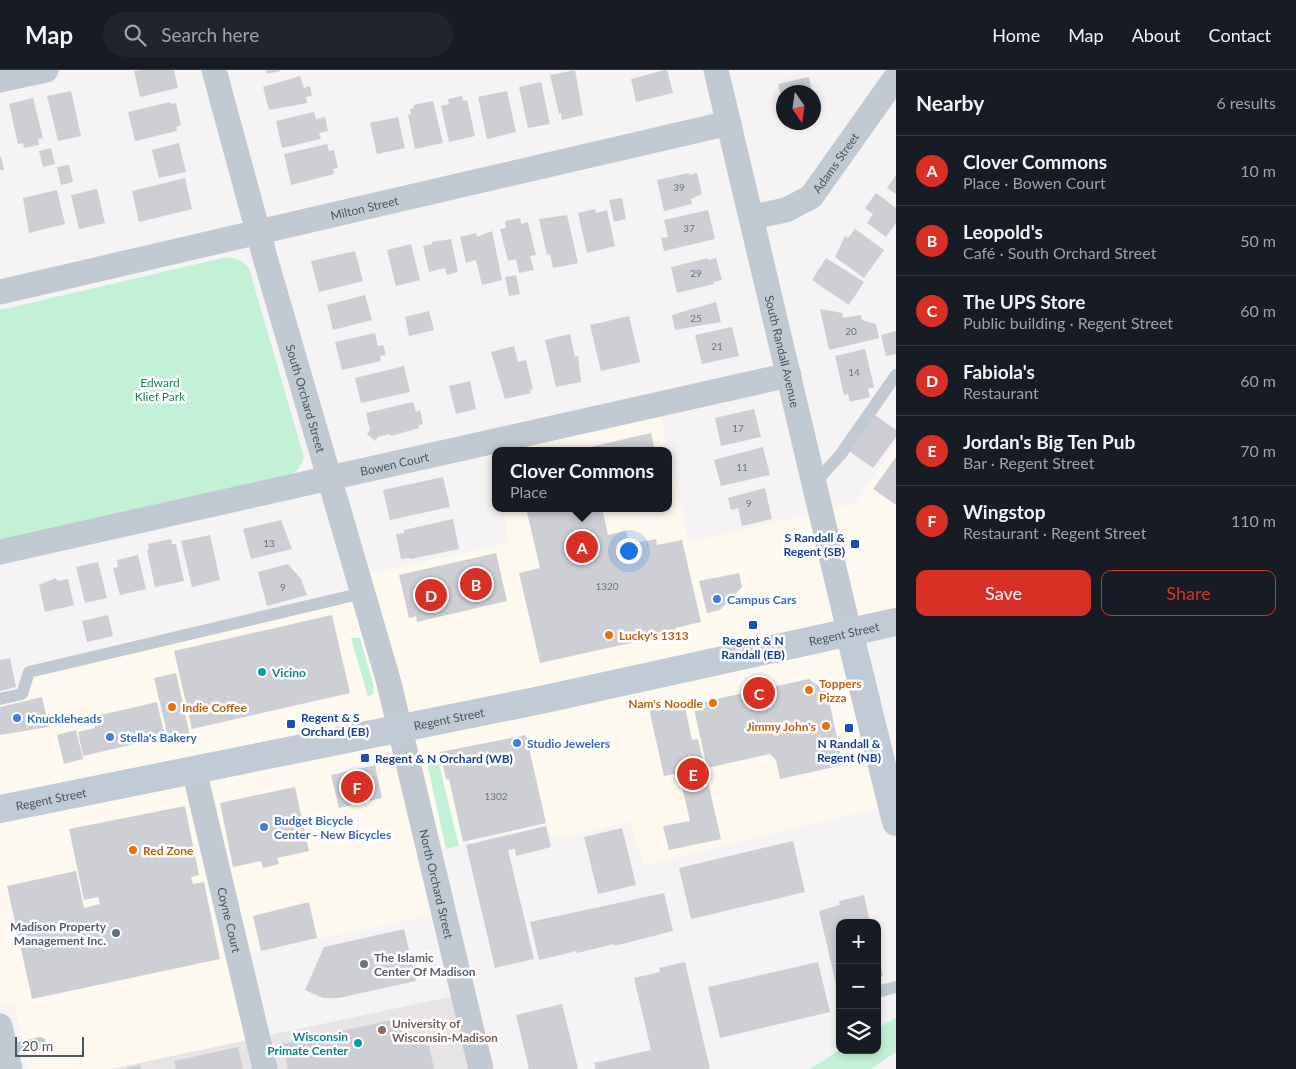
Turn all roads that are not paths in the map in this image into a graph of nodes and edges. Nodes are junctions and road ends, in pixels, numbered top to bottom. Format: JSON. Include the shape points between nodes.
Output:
{"nodes":[{"id":1,"x":46,"y":70,"type":"edge"},
{"id":2,"x":214,"y":70,"type":"edge"},
{"id":3,"x":716,"y":70,"type":"edge"},
{"id":4,"x":896,"y":77,"type":"edge"},
{"id":5,"x":0,"y":80,"type":"edge"},
{"id":6,"x":729,"y":123,"type":"junction"},
{"id":7,"x":752,"y":217,"type":"junction"},
{"id":8,"x":259,"y":232,"type":"junction"},
{"id":9,"x":0,"y":292,"type":"edge"},
{"id":10,"x":789,"y":374,"type":"junction"},
{"id":11,"x":896,"y":375,"type":"edge"},
{"id":12,"x":330,"y":478,"type":"junction"},
{"id":13,"x":814,"y":484,"type":"junction"},
{"id":14,"x":0,"y":552,"type":"edge"},
{"id":15,"x":362,"y":593,"type":"junction"},
{"id":16,"x":896,"y":622,"type":"edge"},
{"id":17,"x":849,"y":632,"type":"junction"},
{"id":18,"x":0,"y":699,"type":"edge"},
{"id":19,"x":400,"y":727,"type":"junction"},
{"id":20,"x":194,"y":770,"type":"junction"},
{"id":21,"x":0,"y":809,"type":"edge"},
{"id":22,"x":896,"y":822,"type":"edge"},
{"id":23,"x":896,"y":987,"type":"edge"},
{"id":24,"x":881,"y":991,"type":"edge"},
{"id":25,"x":0,"y":1026,"type":"edge"},
{"id":26,"x":40,"y":1043,"type":"dead end"},
{"id":27,"x":8,"y":1060,"type":"edge"},
{"id":28,"x":265,"y":1069,"type":"edge"},
{"id":29,"x":481,"y":1069,"type":"edge"}],
"edges":[{"from":1,"to":5,"type":"street"},
{"from":2,"to":8,"type":"street","name":"South Orchard Street"},
{"from":3,"to":6,"type":"street","name":"South Randall Avenue"},
{"from":4,"to":7,"type":"street","name":"Adams Street","via":[[811,197],[786,210]]},
{"from":6,"to":7,"type":"street","name":"South Randall Avenue"},
{"from":6,"to":8,"type":"street","name":"Milton Street"},
{"from":7,"to":10,"type":"street","name":"South Randall Avenue"},
{"from":8,"to":9,"type":"street","name":"Milton Street"},
{"from":8,"to":12,"type":"street","name":"South Orchard Street"},
{"from":10,"to":12,"type":"street","name":"Bowen Court"},
{"from":10,"to":13,"type":"street","name":"South Randall Avenue"},
{"from":11,"to":13,"type":"lane","via":[[841,454]]},
{"from":12,"to":14,"type":"street","name":"Bowen Court"},
{"from":12,"to":15,"type":"street","name":"South Orchard Street"},
{"from":13,"to":17,"type":"street","name":"South Randall Avenue"},
{"from":15,"to":18,"type":"lane","via":[[29,672],[22,694]]},
{"from":15,"to":19,"type":"street","name":"South Orchard Street"},
{"from":16,"to":17,"type":"main road","name":"Regent Street"},
{"from":17,"to":19,"type":"main road","name":"Regent Street"},
{"from":17,"to":22,"type":"main road"},
{"from":19,"to":20,"type":"main road","name":"Regent Street"},
{"from":19,"to":29,"type":"street","name":"North Orchard Street"},
{"from":20,"to":21,"type":"main road","name":"Regent Street"},
{"from":20,"to":28,"type":"street","name":"Coyne Court"},
{"from":23,"to":24,"type":"lane"},
{"from":25,"to":27,"type":"street"},
{"from":26,"to":27,"type":"lane"}]}
